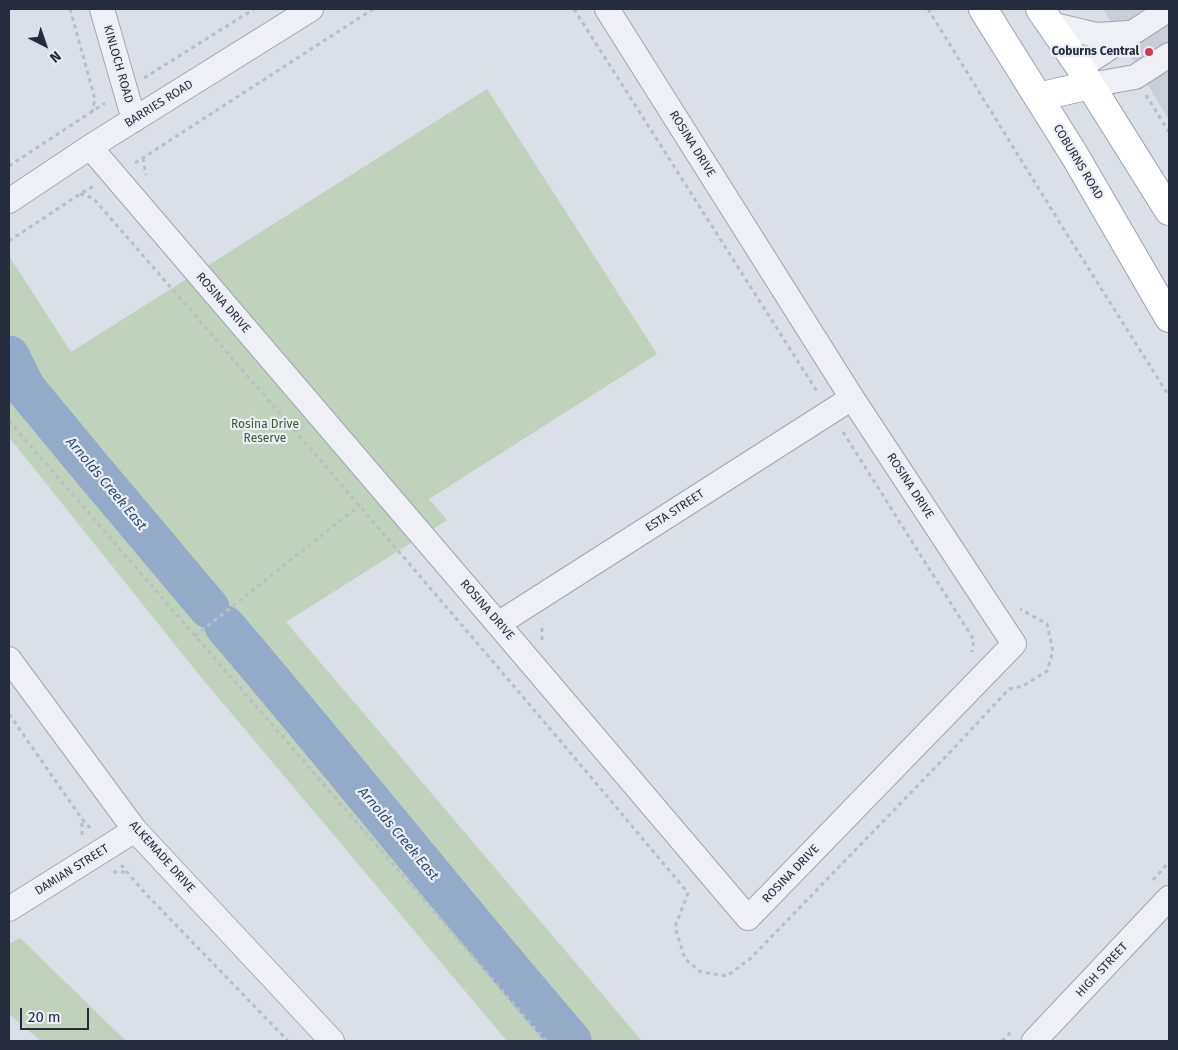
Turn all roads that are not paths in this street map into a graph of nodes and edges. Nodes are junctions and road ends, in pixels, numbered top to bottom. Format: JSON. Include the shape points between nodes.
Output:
{"nodes":[{"id":1,"x":102,"y":9,"type":"edge"},
{"id":2,"x":311,"y":9,"type":"edge"},
{"id":3,"x":607,"y":9,"type":"edge"},
{"id":4,"x":983,"y":9,"type":"edge"},
{"id":5,"x":1169,"y":9,"type":"edge"},
{"id":6,"x":1045,"y":16,"type":"edge"},
{"id":7,"x":1149,"y":24,"type":"edge"},
{"id":8,"x":1169,"y":54,"type":"edge"},
{"id":9,"x":1085,"y":76,"type":"junction"},
{"id":10,"x":1038,"y":97,"type":"junction"},
{"id":11,"x":134,"y":120,"type":"junction"},
{"id":12,"x":90,"y":147,"type":"junction"},
{"id":13,"x":9,"y":201,"type":"edge"},
{"id":14,"x":1168,"y":208,"type":"edge"},
{"id":15,"x":1169,"y":318,"type":"edge"},
{"id":16,"x":852,"y":398,"type":"junction"},
{"id":17,"x":506,"y":619,"type":"junction"},
{"id":18,"x":9,"y":659,"type":"edge"},
{"id":19,"x":135,"y":830,"type":"junction"},
{"id":20,"x":1169,"y":898,"type":"edge"},
{"id":21,"x":9,"y":909,"type":"edge"},
{"id":22,"x":332,"y":1041,"type":"edge"},
{"id":23,"x":1034,"y":1041,"type":"edge"}],
"edges":[{"from":1,"to":11,"type":"street","name":"KINLOCH ROAD"},
{"from":2,"to":11,"type":"street","name":"BARRIES ROAD"},
{"from":3,"to":16,"type":"street","name":"ROSINA DRIVE"},
{"from":4,"to":10,"type":"main road","name":"COBURNS ROAD"},
{"from":5,"to":7,"type":"street"},
{"from":6,"to":7,"type":"street","via":[[1096,35]]},
{"from":6,"to":9,"type":"main road"},
{"from":7,"to":9,"type":"street"},
{"from":8,"to":9,"type":"street","via":[[1135,77]]},
{"from":9,"to":10,"type":"main road"},
{"from":9,"to":14,"type":"main road"},
{"from":10,"to":15,"type":"main road","name":"COBURNS ROAD"},
{"from":11,"to":12,"type":"street","name":"BARRIES ROAD"},
{"from":12,"to":13,"type":"street","name":"BARRIES ROAD"},
{"from":12,"to":17,"type":"street","name":"ROSINA DRIVE","via":[[381,488]]},
{"from":16,"to":17,"type":"street","name":"ESTA STREET"},
{"from":16,"to":17,"type":"street","name":"ROSINA DRIVE","via":[[1014,644],[748,918]]},
{"from":18,"to":19,"type":"street","name":"ALKEMADE DRIVE"},
{"from":19,"to":21,"type":"street","name":"DAMIAN STREET"},
{"from":19,"to":22,"type":"street","name":"ALKEMADE DRIVE"},
{"from":20,"to":23,"type":"street","name":"HIGH STREET"}]}
